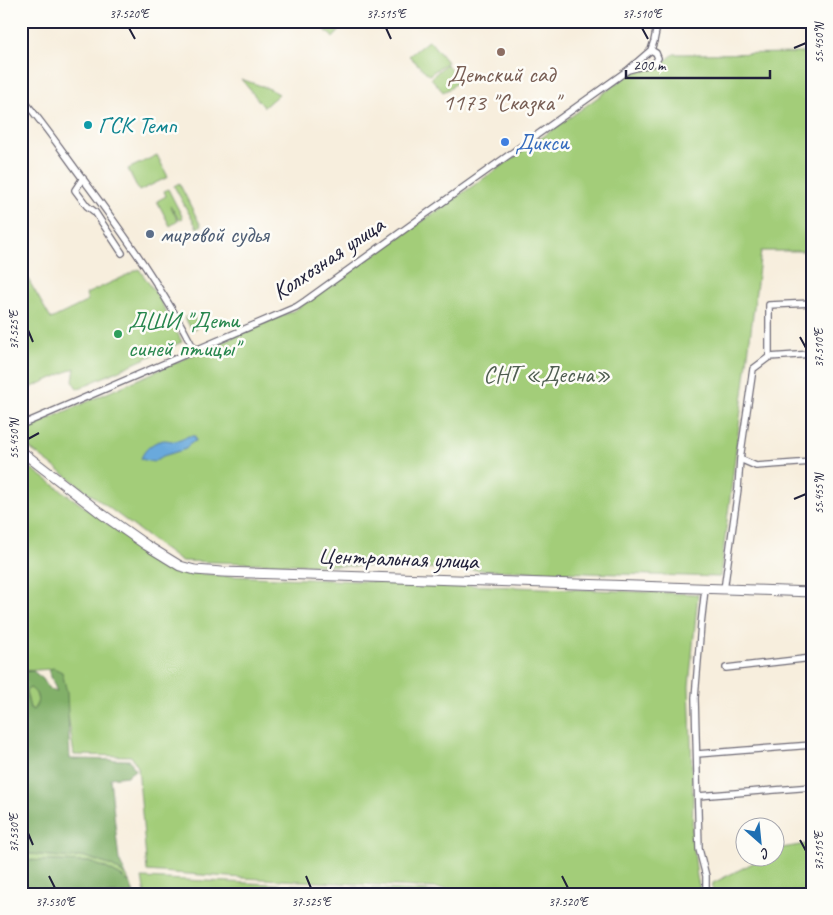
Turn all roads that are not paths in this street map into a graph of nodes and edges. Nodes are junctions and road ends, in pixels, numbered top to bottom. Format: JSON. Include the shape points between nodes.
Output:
{"nodes":[{"id":1,"x":658,"y":21,"type":"edge"},
{"id":2,"x":651,"y":50,"type":"junction"},
{"id":3,"x":628,"y":70,"type":"junction"},
{"id":4,"x":23,"y":100,"type":"edge"},
{"id":5,"x":82,"y":178,"type":"junction"},
{"id":6,"x":122,"y":253,"type":"dead end"},
{"id":7,"x":812,"y":303,"type":"edge"},
{"id":8,"x":195,"y":351,"type":"junction"},
{"id":9,"x":812,"y":354,"type":"edge"},
{"id":10,"x":769,"y":357,"type":"junction"},
{"id":11,"x":21,"y":425,"type":"edge"},
{"id":12,"x":21,"y":450,"type":"edge"},
{"id":13,"x":740,"y":459,"type":"junction"},
{"id":14,"x":812,"y":462,"type":"edge"},
{"id":15,"x":705,"y":589,"type":"junction"},
{"id":16,"x":724,"y":590,"type":"junction"},
{"id":17,"x":812,"y":592,"type":"edge"},
{"id":18,"x":812,"y":658,"type":"edge"},
{"id":19,"x":726,"y":668,"type":"dead end"},
{"id":20,"x":812,"y":745,"type":"edge"},
{"id":21,"x":697,"y":754,"type":"junction"},
{"id":22,"x":812,"y":787,"type":"edge"},
{"id":23,"x":698,"y":796,"type":"junction"},
{"id":24,"x":706,"y":894,"type":"edge"}],
"edges":[{"from":1,"to":2,"type":"street"},
{"from":2,"to":3,"type":"street","name":"Колхозная улица"},
{"from":2,"to":3,"type":"street","name":"Колхозная улица","via":[[657,55],[654,63]]},
{"from":3,"to":8,"type":"street","name":"Колхозная улица","via":[[296,307]]},
{"from":4,"to":5,"type":"street"},
{"from":5,"to":6,"type":"street","via":[[75,190],[95,212]]},
{"from":5,"to":8,"type":"street","via":[[145,267]]},
{"from":7,"to":10,"type":"street","via":[[769,305]]},
{"from":8,"to":11,"type":"street","name":"Колхозная улица"},
{"from":9,"to":10,"type":"street"},
{"from":10,"to":13,"type":"street","via":[[752,370]]},
{"from":12,"to":15,"type":"street","name":"Центральная улица","via":[[146,545],[180,566],[195,570]]},
{"from":13,"to":14,"type":"street","via":[[756,466]]},
{"from":13,"to":16,"type":"street"},
{"from":15,"to":16,"type":"street","name":"Центральная улица"},
{"from":15,"to":21,"type":"street","via":[[695,698]]},
{"from":16,"to":17,"type":"street","name":"Центральная улица"},
{"from":18,"to":19,"type":"street"},
{"from":20,"to":21,"type":"street"},
{"from":21,"to":23,"type":"street"},
{"from":22,"to":23,"type":"street"},
{"from":23,"to":24,"type":"street","via":[[699,849],[706,876]]}]}
